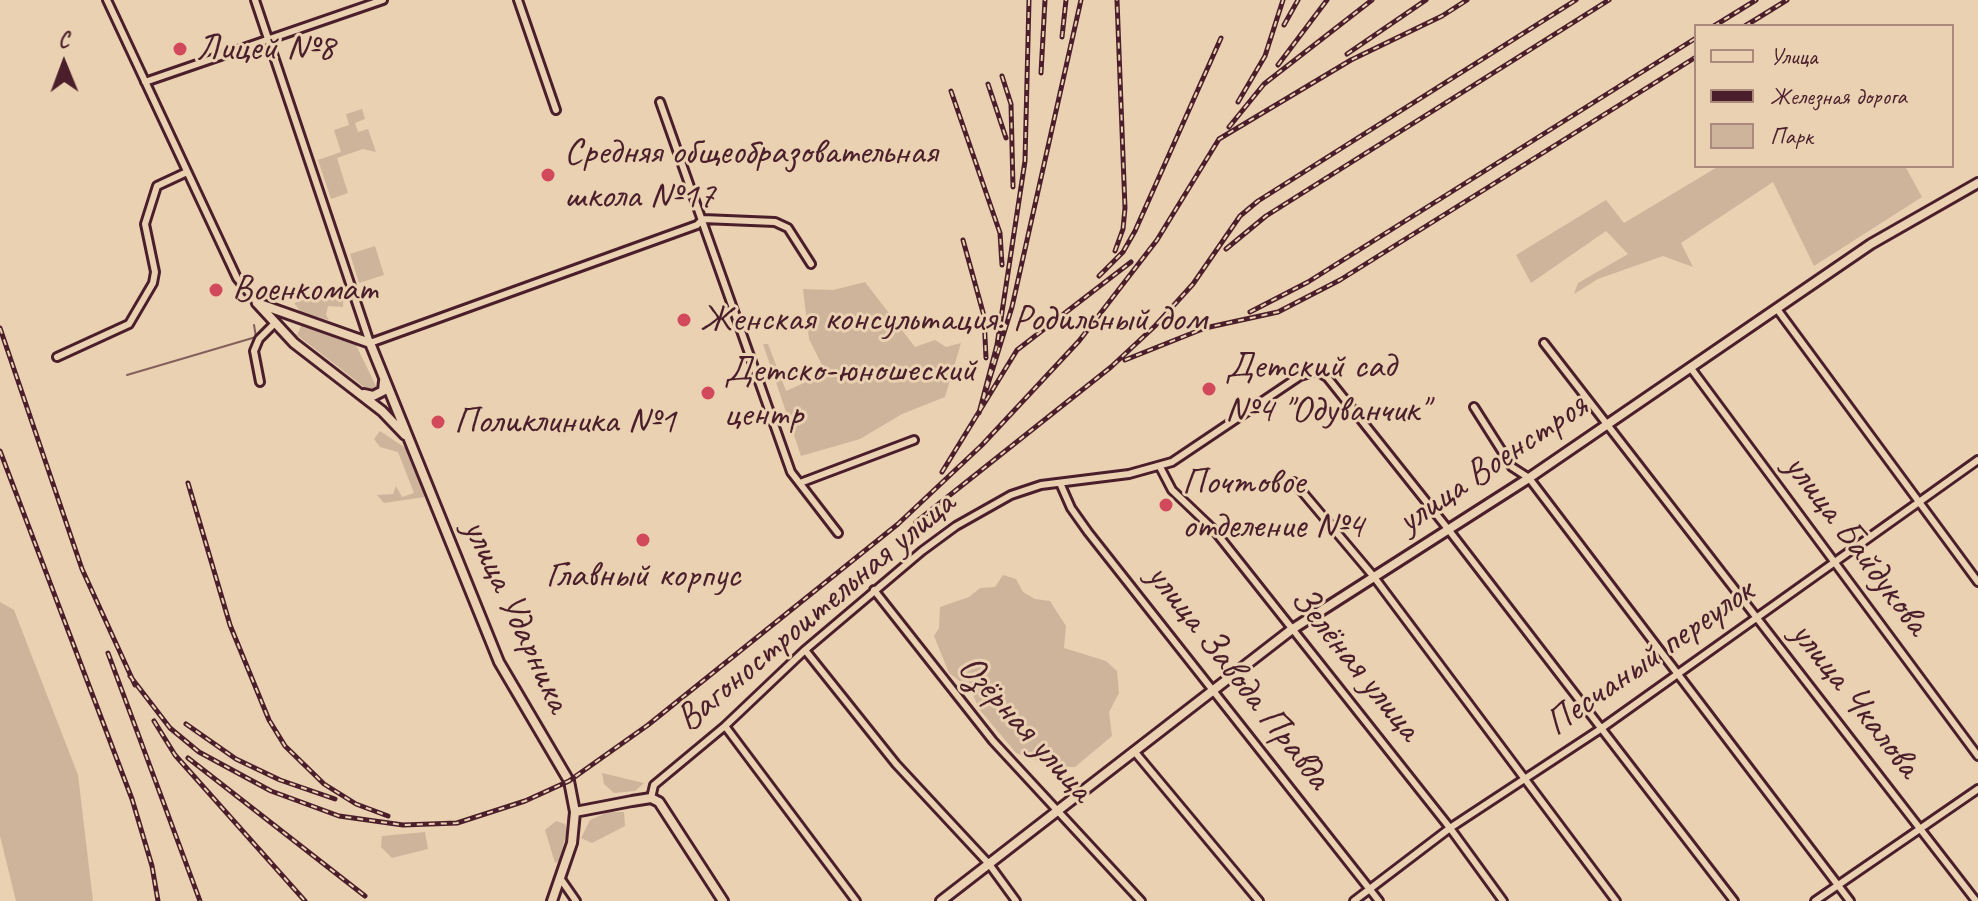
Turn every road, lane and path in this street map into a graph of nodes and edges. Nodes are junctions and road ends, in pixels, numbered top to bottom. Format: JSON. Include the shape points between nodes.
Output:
{"nodes":[{"id":1,"x":107,"y":0,"type":"edge"},
{"id":2,"x":255,"y":0,"type":"edge"},
{"id":3,"x":383,"y":0,"type":"edge"},
{"id":4,"x":518,"y":0,"type":"edge"},
{"id":5,"x":269,"y":41,"type":"junction"},
{"id":6,"x":145,"y":82,"type":"junction"},
{"id":7,"x":660,"y":102,"type":"dead end"},
{"id":8,"x":556,"y":110,"type":"dead end"},
{"id":9,"x":187,"y":172,"type":"junction"},
{"id":10,"x":1978,"y":183,"type":"edge"},
{"id":11,"x":703,"y":219,"type":"junction"},
{"id":12,"x":811,"y":264,"type":"dead end"},
{"id":13,"x":257,"y":303,"type":"junction"},
{"id":14,"x":1777,"y":309,"type":"junction"},
{"id":15,"x":308,"y":322,"type":"junction"},
{"id":16,"x":274,"y":324,"type":"junction"},
{"id":17,"x":370,"y":343,"type":"junction"},
{"id":18,"x":1544,"y":343,"type":"dead end"},
{"id":19,"x":298,"y":345,"type":"junction"},
{"id":20,"x":57,"y":357,"type":"dead end"},
{"id":21,"x":1689,"y":367,"type":"junction"},
{"id":22,"x":385,"y":379,"type":"junction"},
{"id":23,"x":260,"y":382,"type":"dead end"},
{"id":24,"x":360,"y":393,"type":"junction"},
{"id":25,"x":1474,"y":407,"type":"dead end"},
{"id":26,"x":1605,"y":423,"type":"junction"},
{"id":27,"x":914,"y":440,"type":"dead end"},
{"id":28,"x":410,"y":441,"type":"junction"},
{"id":29,"x":1978,"y":460,"type":"edge"},
{"id":30,"x":1160,"y":467,"type":"junction"},
{"id":31,"x":1529,"y":478,"type":"junction"},
{"id":32,"x":1294,"y":482,"type":"dead end"},
{"id":33,"x":800,"y":483,"type":"junction"},
{"id":34,"x":1060,"y":483,"type":"junction"},
{"id":35,"x":1918,"y":503,"type":"junction"},
{"id":36,"x":1448,"y":529,"type":"junction"},
{"id":37,"x":838,"y":533,"type":"dead end"},
{"id":38,"x":1834,"y":561,"type":"junction"},
{"id":39,"x":1374,"y":577,"type":"junction"},
{"id":40,"x":1978,"y":582,"type":"edge"},
{"id":41,"x":874,"y":590,"type":"junction"},
{"id":42,"x":1757,"y":619,"type":"junction"},
{"id":43,"x":1291,"y":630,"type":"junction"},
{"id":44,"x":805,"y":650,"type":"junction"},
{"id":45,"x":1681,"y":673,"type":"junction"},
{"id":46,"x":1213,"y":688,"type":"junction"},
{"id":47,"x":725,"y":726,"type":"junction"},
{"id":48,"x":1599,"y":730,"type":"junction"},
{"id":49,"x":1134,"y":751,"type":"junction"},
{"id":50,"x":1978,"y":756,"type":"edge"},
{"id":51,"x":1525,"y":779,"type":"junction"},
{"id":52,"x":1978,"y":789,"type":"edge"},
{"id":53,"x":651,"y":798,"type":"junction"},
{"id":54,"x":1058,"y":808,"type":"junction"},
{"id":55,"x":575,"y":812,"type":"junction"},
{"id":56,"x":1450,"y":828,"type":"junction"},
{"id":57,"x":1919,"y":828,"type":"junction"},
{"id":58,"x":989,"y":864,"type":"junction"},
{"id":59,"x":559,"y":877,"type":"junction"},
{"id":60,"x":1838,"y":884,"type":"junction"},
{"id":61,"x":1369,"y":889,"type":"junction"},
{"id":62,"x":552,"y":901,"type":"edge"},
{"id":63,"x":576,"y":901,"type":"edge"},
{"id":64,"x":723,"y":901,"type":"edge"},
{"id":65,"x":856,"y":901,"type":"edge"},
{"id":66,"x":941,"y":901,"type":"edge"},
{"id":67,"x":1016,"y":901,"type":"edge"},
{"id":68,"x":1141,"y":901,"type":"edge"},
{"id":69,"x":1259,"y":901,"type":"edge"},
{"id":70,"x":1354,"y":901,"type":"edge"},
{"id":71,"x":1379,"y":901,"type":"edge"},
{"id":72,"x":1503,"y":901,"type":"edge"},
{"id":73,"x":1616,"y":901,"type":"edge"},
{"id":74,"x":1734,"y":901,"type":"edge"},
{"id":75,"x":1815,"y":901,"type":"edge"},
{"id":76,"x":1850,"y":901,"type":"edge"},
{"id":77,"x":1976,"y":901,"type":"edge"}],
"edges":[{"from":1,"to":6,"type":"street"},
{"from":2,"to":5,"type":"street","name":"улица Ударника"},
{"from":3,"to":5,"type":"street"},
{"from":4,"to":8,"type":"street"},
{"from":5,"to":6,"type":"street"},
{"from":5,"to":17,"type":"street","name":"улица Ударника"},
{"from":6,"to":9,"type":"street"},
{"from":7,"to":11,"type":"street"},
{"from":9,"to":13,"type":"street","via":[[237,278]]},
{"from":9,"to":20,"type":"street","via":[[157,186],[145,224],[153,283],[129,324]]},
{"from":10,"to":14,"type":"street","name":"улица Военстроя","via":[[1871,244]]},
{"from":11,"to":12,"type":"street","via":[[775,222],[788,228]]},
{"from":11,"to":17,"type":"street"},
{"from":11,"to":33,"type":"street","via":[[791,472]]},
{"from":13,"to":15,"type":"street"},
{"from":13,"to":16,"type":"street","name":"улица Ударника"},
{"from":14,"to":21,"type":"street","name":"улица Военстроя"},
{"from":14,"to":35,"type":"street"},
{"from":15,"to":17,"type":"street"},
{"from":15,"to":19,"type":"street","via":[[296,323],[292,331]]},
{"from":16,"to":19,"type":"street","name":"улица Ударника"},
{"from":16,"to":23,"type":"street","via":[[254,351]]},
{"from":17,"to":22,"type":"street","name":"улица Ударника"},
{"from":18,"to":26,"type":"street","name":"улица Чкалова"},
{"from":19,"to":24,"type":"street","name":"улица Ударника"},
{"from":21,"to":26,"type":"street","name":"улица Военстроя"},
{"from":21,"to":38,"type":"street","name":"улица Байдукова"},
{"from":22,"to":24,"type":"street","via":[[383,391],[373,396]]},
{"from":22,"to":28,"type":"street","name":"улица Ударника"},
{"from":24,"to":28,"type":"street","name":"улица Ударника"},
{"from":25,"to":31,"type":"street","via":[[1512,467]]},
{"from":26,"to":31,"type":"street","name":"улица Военстроя"},
{"from":26,"to":42,"type":"street","name":"улица Чкалова"},
{"from":27,"to":33,"type":"street"},
{"from":28,"to":55,"type":"street","name":"улица Ударника","via":[[486,633],[569,781]]},
{"from":29,"to":35,"type":"street","name":"Песчаный переулок"},
{"from":30,"to":34,"type":"street","name":"Вагоностроительная улица"},
{"from":30,"to":36,"type":"street","name":"Вагоностроительная улица","via":[[1300,376],[1320,372]]},
{"from":30,"to":43,"type":"street","name":"Зелёная улица","via":[[1172,490],[1214,530]]},
{"from":31,"to":36,"type":"street","name":"улица Военстроя"},
{"from":31,"to":45,"type":"street"},
{"from":32,"to":39,"type":"street"},
{"from":33,"to":37,"type":"street"},
{"from":34,"to":41,"type":"street","name":"Вагоностроительная улица","via":[[1011,495],[982,510]]},
{"from":34,"to":46,"type":"street","name":"улица Завода Правда","via":[[1088,532]]},
{"from":35,"to":38,"type":"street","name":"Песчаный переулок"},
{"from":35,"to":40,"type":"street"},
{"from":36,"to":39,"type":"street","name":"улица Военстроя"},
{"from":36,"to":48,"type":"street"},
{"from":38,"to":42,"type":"street","name":"Песчаный переулок"},
{"from":38,"to":50,"type":"street","name":"улица Байдукова"},
{"from":39,"to":43,"type":"street","name":"улица Военстроя"},
{"from":39,"to":51,"type":"street"},
{"from":41,"to":44,"type":"street","name":"Вагоностроительная улица"},
{"from":41,"to":54,"type":"street","name":"Озёрная улица","via":[[993,741]]},
{"from":42,"to":45,"type":"street","name":"Песчаный переулок"},
{"from":42,"to":57,"type":"street","name":"улица Чкалова"},
{"from":43,"to":46,"type":"street","name":"улица Военстроя"},
{"from":43,"to":56,"type":"street","name":"Зелёная улица"},
{"from":44,"to":47,"type":"street","name":"Вагоностроительная улица"},
{"from":44,"to":58,"type":"street","via":[[896,764]]},
{"from":45,"to":48,"type":"street","name":"Песчаный переулок"},
{"from":45,"to":60,"type":"street"},
{"from":46,"to":49,"type":"street","name":"улица Военстроя"},
{"from":46,"to":61,"type":"street","name":"улица Завода Правда"},
{"from":47,"to":53,"type":"street","name":"Вагоностроительная улица","via":[[654,785]]},
{"from":47,"to":65,"type":"street"},
{"from":48,"to":51,"type":"street","name":"Песчаный переулок"},
{"from":48,"to":74,"type":"street"},
{"from":49,"to":54,"type":"street","name":"улица Военстроя"},
{"from":49,"to":69,"type":"street"},
{"from":51,"to":56,"type":"street","name":"Песчаный переулок"},
{"from":51,"to":73,"type":"street"},
{"from":52,"to":57,"type":"street"},
{"from":53,"to":55,"type":"street"},
{"from":53,"to":64,"type":"street","via":[[680,832]]},
{"from":54,"to":58,"type":"street","name":"улица Военстроя"},
{"from":54,"to":68,"type":"street","name":"Озёрная улица"},
{"from":55,"to":59,"type":"street","via":[[572,843]]},
{"from":56,"to":61,"type":"street","name":"Песчаный переулок"},
{"from":56,"to":72,"type":"street","name":"Зелёная улица"},
{"from":57,"to":60,"type":"street"},
{"from":57,"to":77,"type":"street","name":"улица Чкалова"},
{"from":58,"to":66,"type":"street","name":"улица Военстроя"},
{"from":58,"to":67,"type":"street"},
{"from":59,"to":62,"type":"street"},
{"from":59,"to":63,"type":"street"},
{"from":60,"to":75,"type":"street"},
{"from":60,"to":76,"type":"street"},
{"from":61,"to":70,"type":"street","name":"Песчаный переулок"},
{"from":61,"to":71,"type":"street","name":"улица Завода Правда"}]}
